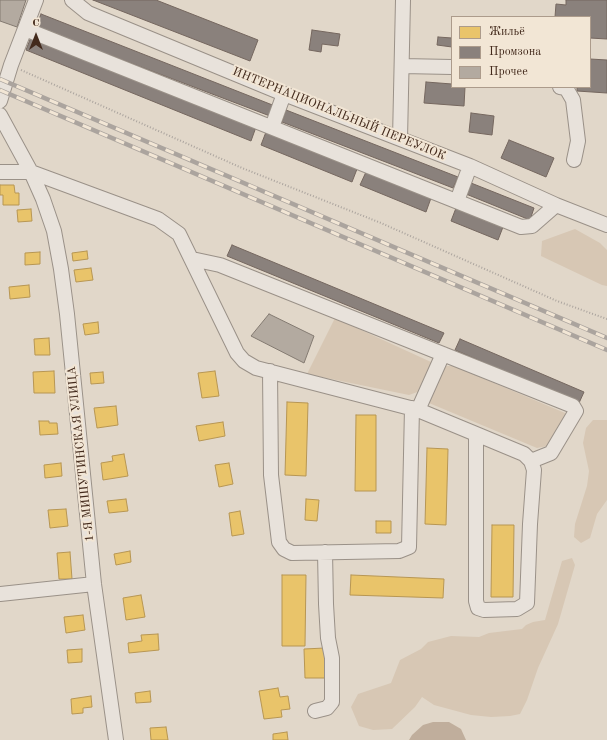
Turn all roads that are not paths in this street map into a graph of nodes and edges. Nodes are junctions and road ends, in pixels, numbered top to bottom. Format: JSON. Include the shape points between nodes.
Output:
{"nodes":[{"id":1,"x":36,"y":0,"type":"edge"},
{"id":2,"x":72,"y":0,"type":"edge"},
{"id":3,"x":403,"y":0,"type":"edge"},
{"id":4,"x":25,"y":29,"type":"junction"},
{"id":5,"x":402,"y":66,"type":"junction"},
{"id":6,"x":451,"y":67,"type":"edge"},
{"id":7,"x":566,"y":88,"type":"edge"},
{"id":8,"x":284,"y":94,"type":"junction"},
{"id":9,"x":0,"y":101,"type":"edge"},
{"id":10,"x":0,"y":115,"type":"edge"},
{"id":11,"x":272,"y":127,"type":"junction"},
{"id":12,"x":400,"y":139,"type":"junction"},
{"id":13,"x":574,"y":160,"type":"dead end"},
{"id":14,"x":470,"y":166,"type":"junction"},
{"id":15,"x":0,"y":172,"type":"edge"},
{"id":16,"x":32,"y":172,"type":"junction"},
{"id":17,"x":457,"y":201,"type":"junction"},
{"id":18,"x":556,"y":205,"type":"junction"},
{"id":19,"x":607,"y":225,"type":"edge"},
{"id":20,"x":192,"y":259,"type":"junction"},
{"id":21,"x":443,"y":354,"type":"junction"},
{"id":22,"x":270,"y":371,"type":"junction"},
{"id":23,"x":415,"y":409,"type":"junction"},
{"id":24,"x":476,"y":434,"type":"junction"},
{"id":25,"x":531,"y":461,"type":"junction"},
{"id":26,"x":325,"y":552,"type":"junction"},
{"id":27,"x":94,"y":584,"type":"junction"},
{"id":28,"x":0,"y":594,"type":"edge"},
{"id":29,"x":315,"y":711,"type":"dead end"},
{"id":30,"x":116,"y":740,"type":"edge"}],
"edges":[{"from":1,"to":4,"type":"street"},
{"from":2,"to":8,"type":"street","name":"ИНТЕРНАЦИОНАЛЬНЫЙ ПЕРЕУЛОК","via":[[88,13]]},
{"from":3,"to":5,"type":"street"},
{"from":4,"to":9,"type":"street"},
{"from":4,"to":11,"type":"street"},
{"from":5,"to":6,"type":"street"},
{"from":5,"to":12,"type":"street"},
{"from":7,"to":13,"type":"street","via":[[572,100],[578,141]]},
{"from":8,"to":11,"type":"street"},
{"from":8,"to":12,"type":"street","name":"ИНТЕРНАЦИОНАЛЬНЫЙ ПЕРЕУЛОК"},
{"from":10,"to":16,"type":"street","name":"1-Я МИШУТИНСКАЯ УЛИЦА"},
{"from":11,"to":17,"type":"street"},
{"from":12,"to":14,"type":"street","name":"ИНТЕРНАЦИОНАЛЬНЫЙ ПЕРЕУЛОК"},
{"from":14,"to":17,"type":"street"},
{"from":14,"to":18,"type":"street","name":"ИНТЕРНАЦИОНАЛЬНЫЙ ПЕРЕУЛОК"},
{"from":15,"to":16,"type":"street"},
{"from":16,"to":20,"type":"street","via":[[158,219],[179,234]]},
{"from":16,"to":27,"type":"street","name":"1-Я МИШУТИНСКАЯ УЛИЦА","via":[[54,231],[61,269]]},
{"from":17,"to":18,"type":"street","via":[[521,227],[532,226]]},
{"from":18,"to":19,"type":"street","name":"ИНТЕРНАЦИОНАЛЬНЫЙ ПЕРЕУЛОК"},
{"from":20,"to":21,"type":"street","via":[[220,265]]},
{"from":20,"to":22,"type":"street","via":[[237,353],[256,368]]},
{"from":21,"to":23,"type":"street"},
{"from":21,"to":25,"type":"street","via":[[573,406],[576,411],[551,453]]},
{"from":22,"to":23,"type":"street"},
{"from":22,"to":26,"type":"street","via":[[270,475],[279,542],[284,549],[292,553]]},
{"from":23,"to":24,"type":"street"},
{"from":23,"to":26,"type":"street","via":[[409,547],[399,551]]},
{"from":24,"to":25,"type":"street","via":[[524,454]]},
{"from":24,"to":25,"type":"street","via":[[478,608],[516,609],[527,603],[534,470]]},
{"from":26,"to":29,"type":"street","via":[[326,610],[332,658],[332,702],[327,708]]},
{"from":27,"to":28,"type":"street"},
{"from":27,"to":30,"type":"street","name":"1-Я МИШУТИНСКАЯ УЛИЦА"}]}
